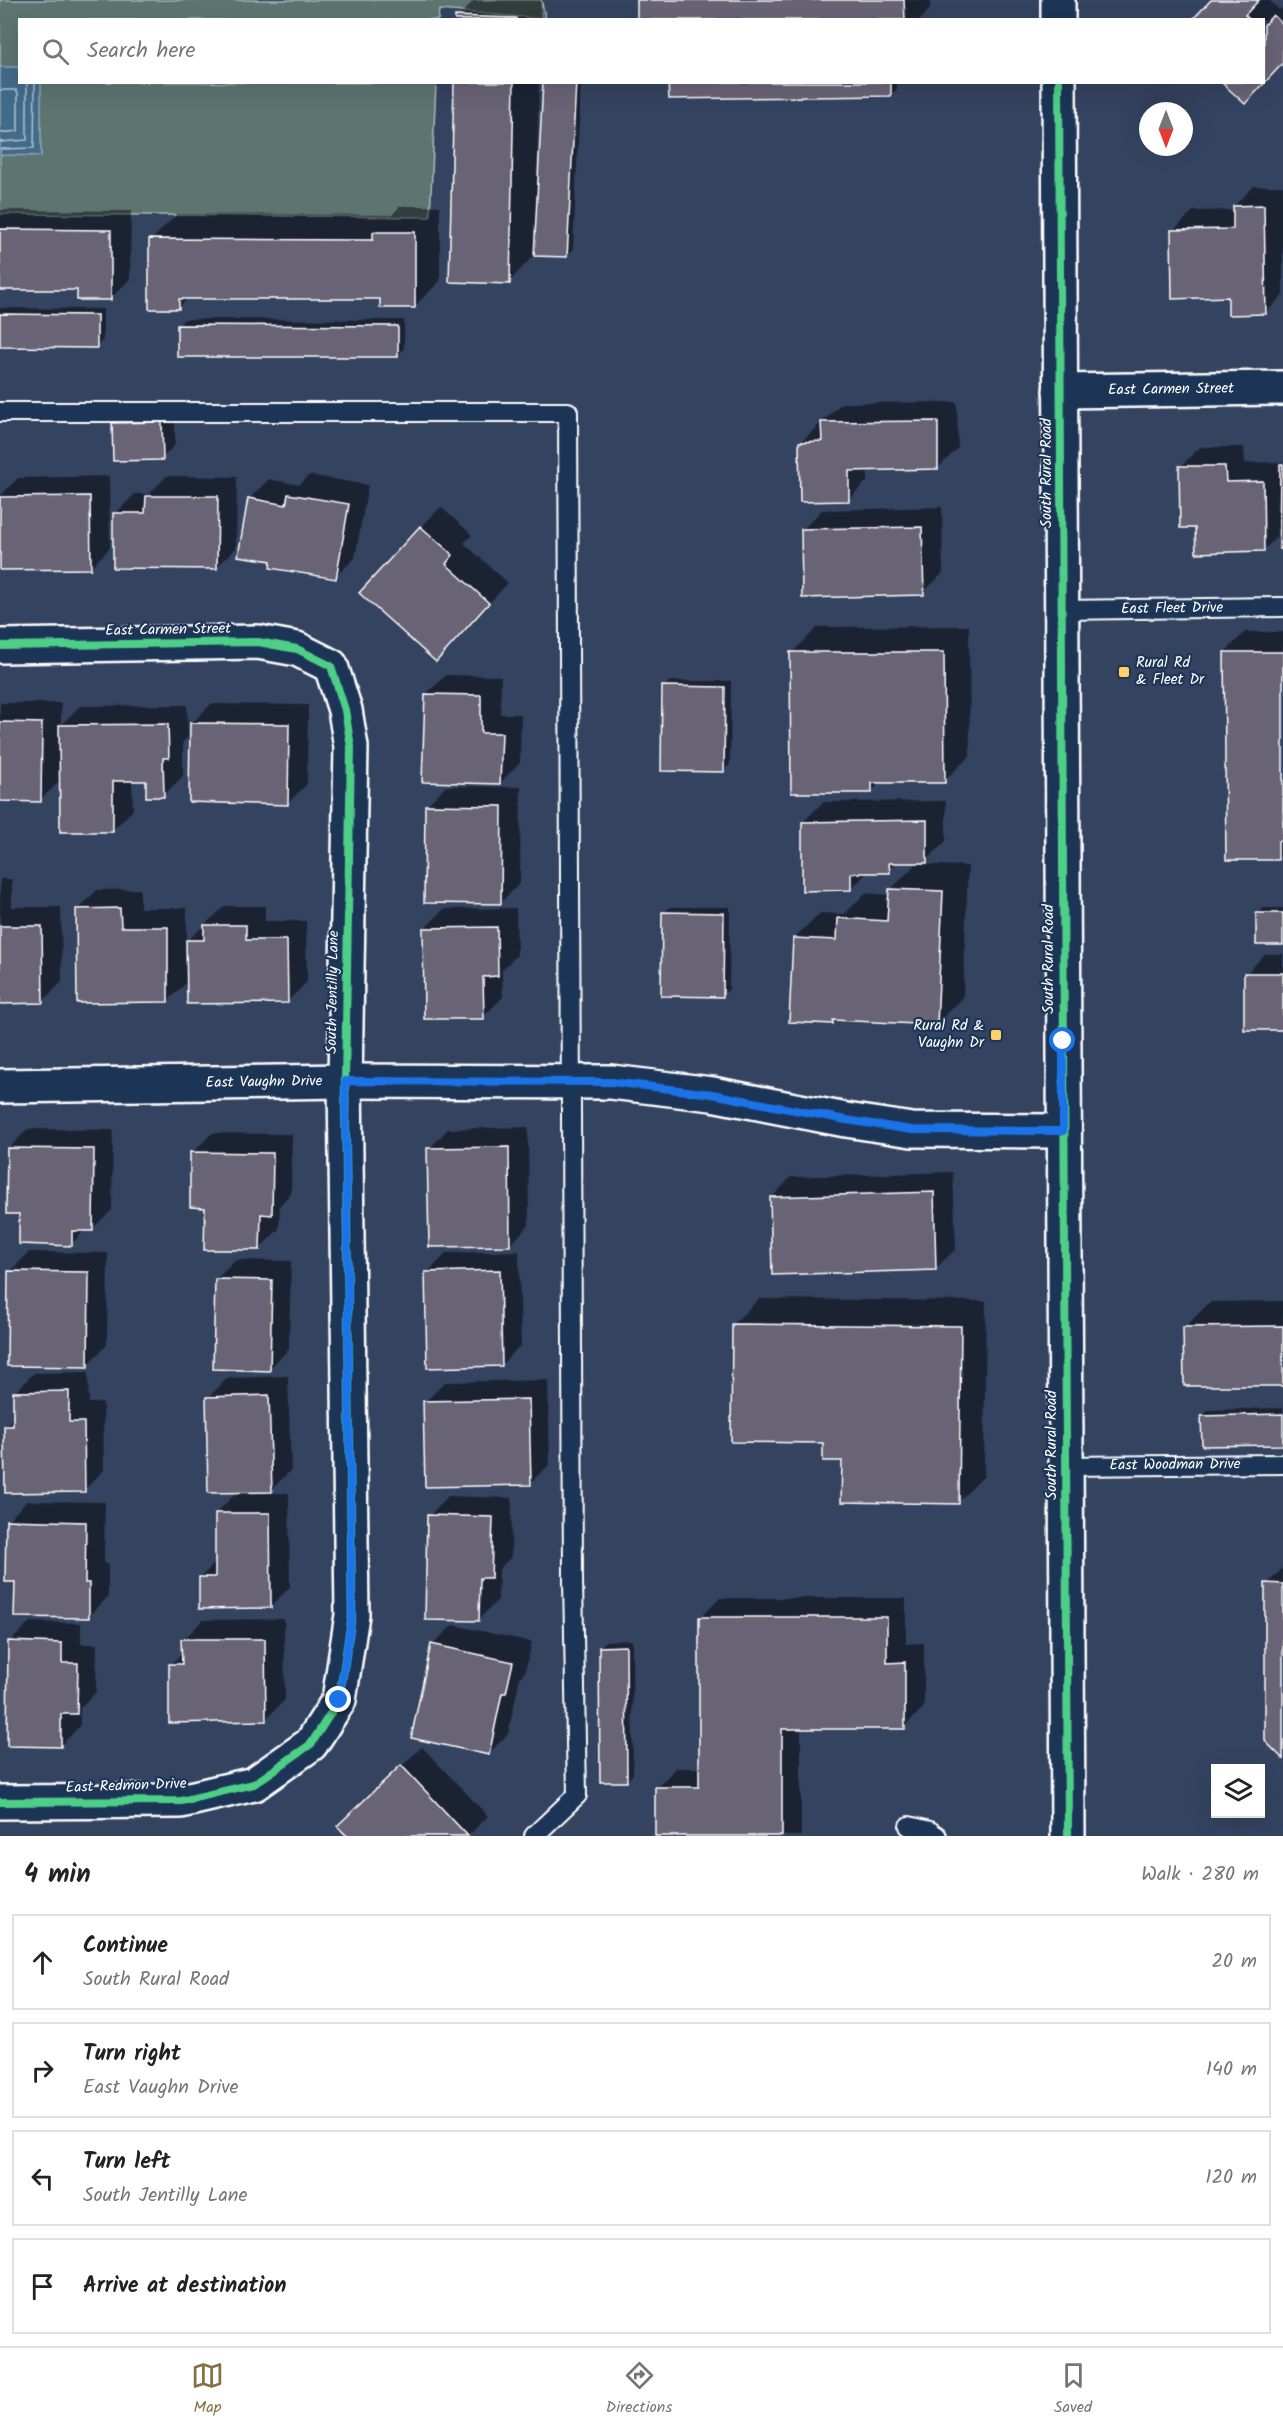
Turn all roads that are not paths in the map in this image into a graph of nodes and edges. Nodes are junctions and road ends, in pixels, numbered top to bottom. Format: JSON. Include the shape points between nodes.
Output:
{"nodes":[{"id":1,"x":1058,"y":0,"type":"edge"},
{"id":2,"x":1058,"y":18,"type":"edge"},
{"id":3,"x":1059,"y":84,"type":"edge"},
{"id":4,"x":1283,"y":388,"type":"edge"},
{"id":5,"x":1060,"y":391,"type":"junction"},
{"id":6,"x":0,"y":412,"type":"edge"},
{"id":7,"x":1283,"y":607,"type":"edge"},
{"id":8,"x":1061,"y":610,"type":"junction"},
{"id":9,"x":0,"y":646,"type":"edge"},
{"id":10,"x":331,"y":666,"type":"joint"},
{"id":11,"x":345,"y":1081,"type":"junction"},
{"id":12,"x":571,"y":1082,"type":"junction"},
{"id":13,"x":0,"y":1086,"type":"edge"},
{"id":14,"x":1063,"y":1131,"type":"junction"},
{"id":15,"x":1283,"y":1464,"type":"edge"},
{"id":16,"x":1065,"y":1466,"type":"junction"},
{"id":17,"x":311,"y":1744,"type":"joint"},
{"id":18,"x":0,"y":1802,"type":"edge"},
{"id":19,"x":909,"y":1826,"type":"dead end"},
{"id":20,"x":534,"y":1836,"type":"edge"},
{"id":21,"x":937,"y":1836,"type":"edge"},
{"id":22,"x":1068,"y":1836,"type":"edge"}],
"edges":[{"from":1,"to":2,"type":"street"},
{"from":3,"to":5,"type":"street","name":"South Rural Road"},
{"from":4,"to":5,"type":"street","name":"East Carmen Street"},
{"from":5,"to":8,"type":"street","name":"South Rural Road"},
{"from":6,"to":12,"type":"lane","via":[[568,412]]},
{"from":7,"to":8,"type":"lane","name":"East Fleet Drive"},
{"from":8,"to":14,"type":"street","name":"South Rural Road"},
{"from":9,"to":10,"type":"street","name":"East Carmen Street","via":[[258,642],[297,649]]},
{"from":10,"to":11,"type":"street","name":"South Jentilly Lane","via":[[345,710],[351,747]]},
{"from":11,"to":12,"type":"street","name":"East Vaughn Drive"},
{"from":11,"to":13,"type":"street","name":"East Vaughn Drive"},
{"from":11,"to":17,"type":"street","name":"South Jentilly Lane","via":[[352,1615],[339,1700]]},
{"from":12,"to":14,"type":"street","name":"East Vaughn Drive","via":[[611,1082],[712,1094],[912,1130]]},
{"from":12,"to":20,"type":"lane","via":[[577,1795]]},
{"from":14,"to":16,"type":"street","name":"South Rural Road"},
{"from":15,"to":16,"type":"lane","name":"East Woodman Drive"},
{"from":16,"to":22,"type":"street","name":"South Rural Road"},
{"from":17,"to":18,"type":"street","name":"East Redmon Drive","via":[[254,1785],[181,1801]]},
{"from":19,"to":21,"type":"lane"}]}
